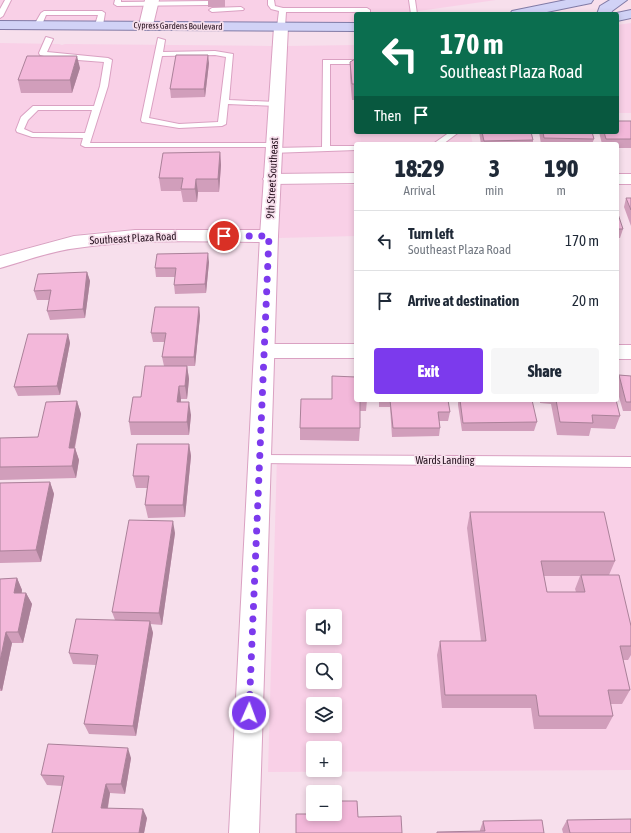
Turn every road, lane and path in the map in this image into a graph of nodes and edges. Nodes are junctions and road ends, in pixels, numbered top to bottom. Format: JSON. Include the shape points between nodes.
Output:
{"nodes":[{"id":1,"x":8,"y":0,"type":"edge"},
{"id":2,"x":271,"y":0,"type":"edge"},
{"id":3,"x":366,"y":0,"type":"edge"},
{"id":4,"x":412,"y":0,"type":"edge"},
{"id":5,"x":586,"y":0,"type":"edge"},
{"id":6,"x":620,"y":0,"type":"edge"},
{"id":7,"x":118,"y":2,"type":"edge"},
{"id":8,"x":151,"y":2,"type":"edge"},
{"id":9,"x":367,"y":12,"type":"edge"},
{"id":10,"x":414,"y":12,"type":"edge"},
{"id":11,"x":527,"y":12,"type":"edge"},
{"id":12,"x":604,"y":12,"type":"edge"},
{"id":13,"x":631,"y":14,"type":"edge"},
{"id":14,"x":354,"y":15,"type":"edge"},
{"id":15,"x":0,"y":16,"type":"edge"},
{"id":16,"x":619,"y":17,"type":"edge"},
{"id":17,"x":101,"y":19,"type":"junction"},
{"id":18,"x":0,"y":25,"type":"edge"},
{"id":19,"x":146,"y":25,"type":"junction"},
{"id":20,"x":240,"y":27,"type":"junction"},
{"id":21,"x":354,"y":27,"type":"edge"},
{"id":22,"x":281,"y":32,"type":"junction"},
{"id":23,"x":0,"y":39,"type":"edge"},
{"id":24,"x":49,"y":39,"type":"junction"},
{"id":25,"x":64,"y":39,"type":"junction"},
{"id":26,"x":224,"y":41,"type":"dead end"},
{"id":27,"x":334,"y":41,"type":"dead end"},
{"id":28,"x":354,"y":41,"type":"edge"},
{"id":29,"x":159,"y":47,"type":"junction"},
{"id":30,"x":354,"y":62,"type":"edge"},
{"id":31,"x":225,"y":102,"type":"junction"},
{"id":32,"x":276,"y":104,"type":"junction"},
{"id":33,"x":97,"y":108,"type":"junction"},
{"id":34,"x":452,"y":134,"type":"edge"},
{"id":35,"x":88,"y":136,"type":"junction"},
{"id":36,"x":440,"y":142,"type":"edge"},
{"id":37,"x":274,"y":148,"type":"junction"},
{"id":38,"x":354,"y":148,"type":"edge"},
{"id":39,"x":326,"y":149,"type":"junction"},
{"id":40,"x":354,"y":178,"type":"edge"},
{"id":41,"x":619,"y":178,"type":"edge"},
{"id":42,"x":272,"y":179,"type":"junction"},
{"id":43,"x":631,"y":179,"type":"edge"},
{"id":44,"x":269,"y":236,"type":"junction"},
{"id":45,"x":0,"y":262,"type":"edge"},
{"id":46,"x":265,"y":351,"type":"junction"},
{"id":47,"x":354,"y":351,"type":"edge"},
{"id":48,"x":619,"y":352,"type":"edge"},
{"id":49,"x":631,"y":352,"type":"edge"},
{"id":50,"x":260,"y":459,"type":"junction"},
{"id":51,"x":631,"y":462,"type":"edge"},
{"id":52,"x":244,"y":833,"type":"edge"}],
"edges":[{"from":1,"to":15,"type":"lane"},
{"from":2,"to":22,"type":"lane","via":[[270,5]]},
{"from":3,"to":9,"type":"lane"},
{"from":4,"to":10,"type":"lane"},
{"from":5,"to":11,"type":"main road"},
{"from":6,"to":12,"type":"main road","via":[[605,9]]},
{"from":7,"to":8,"type":"lane"},
{"from":7,"to":17,"type":"lane","via":[[112,11]]},
{"from":8,"to":19,"type":"street"},
{"from":8,"to":20,"type":"lane","via":[[241,7]]},
{"from":13,"to":16,"type":"main road"},
{"from":14,"to":22,"type":"lane"},
{"from":17,"to":18,"type":"main road","name":"Cypress Gardens Boulevard","via":[[38,25]]},
{"from":17,"to":19,"type":"main road","name":"Cypress Gardens Boulevard"},
{"from":19,"to":20,"type":"main road","name":"Cypress Gardens Boulevard"},
{"from":19,"to":25,"type":"main road","via":[[130,29],[84,31]]},
{"from":20,"to":22,"type":"main road","name":"Cypress Gardens Boulevard"},
{"from":21,"to":22,"type":"main road","name":"Cypress Gardens Boulevard"},
{"from":22,"to":32,"type":"street","name":"9th Street Southeast"},
{"from":23,"to":24,"type":"main road","name":"Cypress Gardens Boulevard"},
{"from":24,"to":25,"type":"main road","name":"Cypress Gardens Boulevard"},
{"from":24,"to":33,"type":"lane","via":[[43,53],[52,56],[108,60]]},
{"from":25,"to":29,"type":"main road","name":"Cypress Gardens Boulevard"},
{"from":26,"to":29,"type":"main road","name":"Cypress Gardens Boulevard"},
{"from":27,"to":28,"type":"main road"},
{"from":29,"to":31,"type":"lane","via":[[230,56]]},
{"from":29,"to":31,"type":"lane","via":[[145,120],[180,126],[222,124]]},
{"from":30,"to":39,"type":"lane","via":[[326,62]]},
{"from":31,"to":32,"type":"lane"},
{"from":32,"to":37,"type":"street","name":"9th Street Southeast"},
{"from":33,"to":35,"type":"lane"},
{"from":33,"to":35,"type":"lane","via":[[36,108],[24,119],[20,130],[32,135]]},
{"from":34,"to":36,"type":"lane"},
{"from":35,"to":37,"type":"lane","via":[[85,145]]},
{"from":37,"to":39,"type":"lane"},
{"from":37,"to":42,"type":"street","name":"9th Street Southeast"},
{"from":38,"to":39,"type":"lane"},
{"from":40,"to":42,"type":"street"},
{"from":41,"to":43,"type":"street"},
{"from":42,"to":44,"type":"street","name":"9th Street Southeast"},
{"from":44,"to":45,"type":"street","name":"Southeast Plaza Road","via":[[104,238],[74,242]]},
{"from":44,"to":46,"type":"street","name":"9th Street Southeast"},
{"from":46,"to":47,"type":"street"},
{"from":46,"to":50,"type":"street","name":"9th Street Southeast"},
{"from":48,"to":49,"type":"street"},
{"from":50,"to":51,"type":"lane","name":"Wards Landing"},
{"from":50,"to":52,"type":"street","name":"9th Street Southeast"}]}
